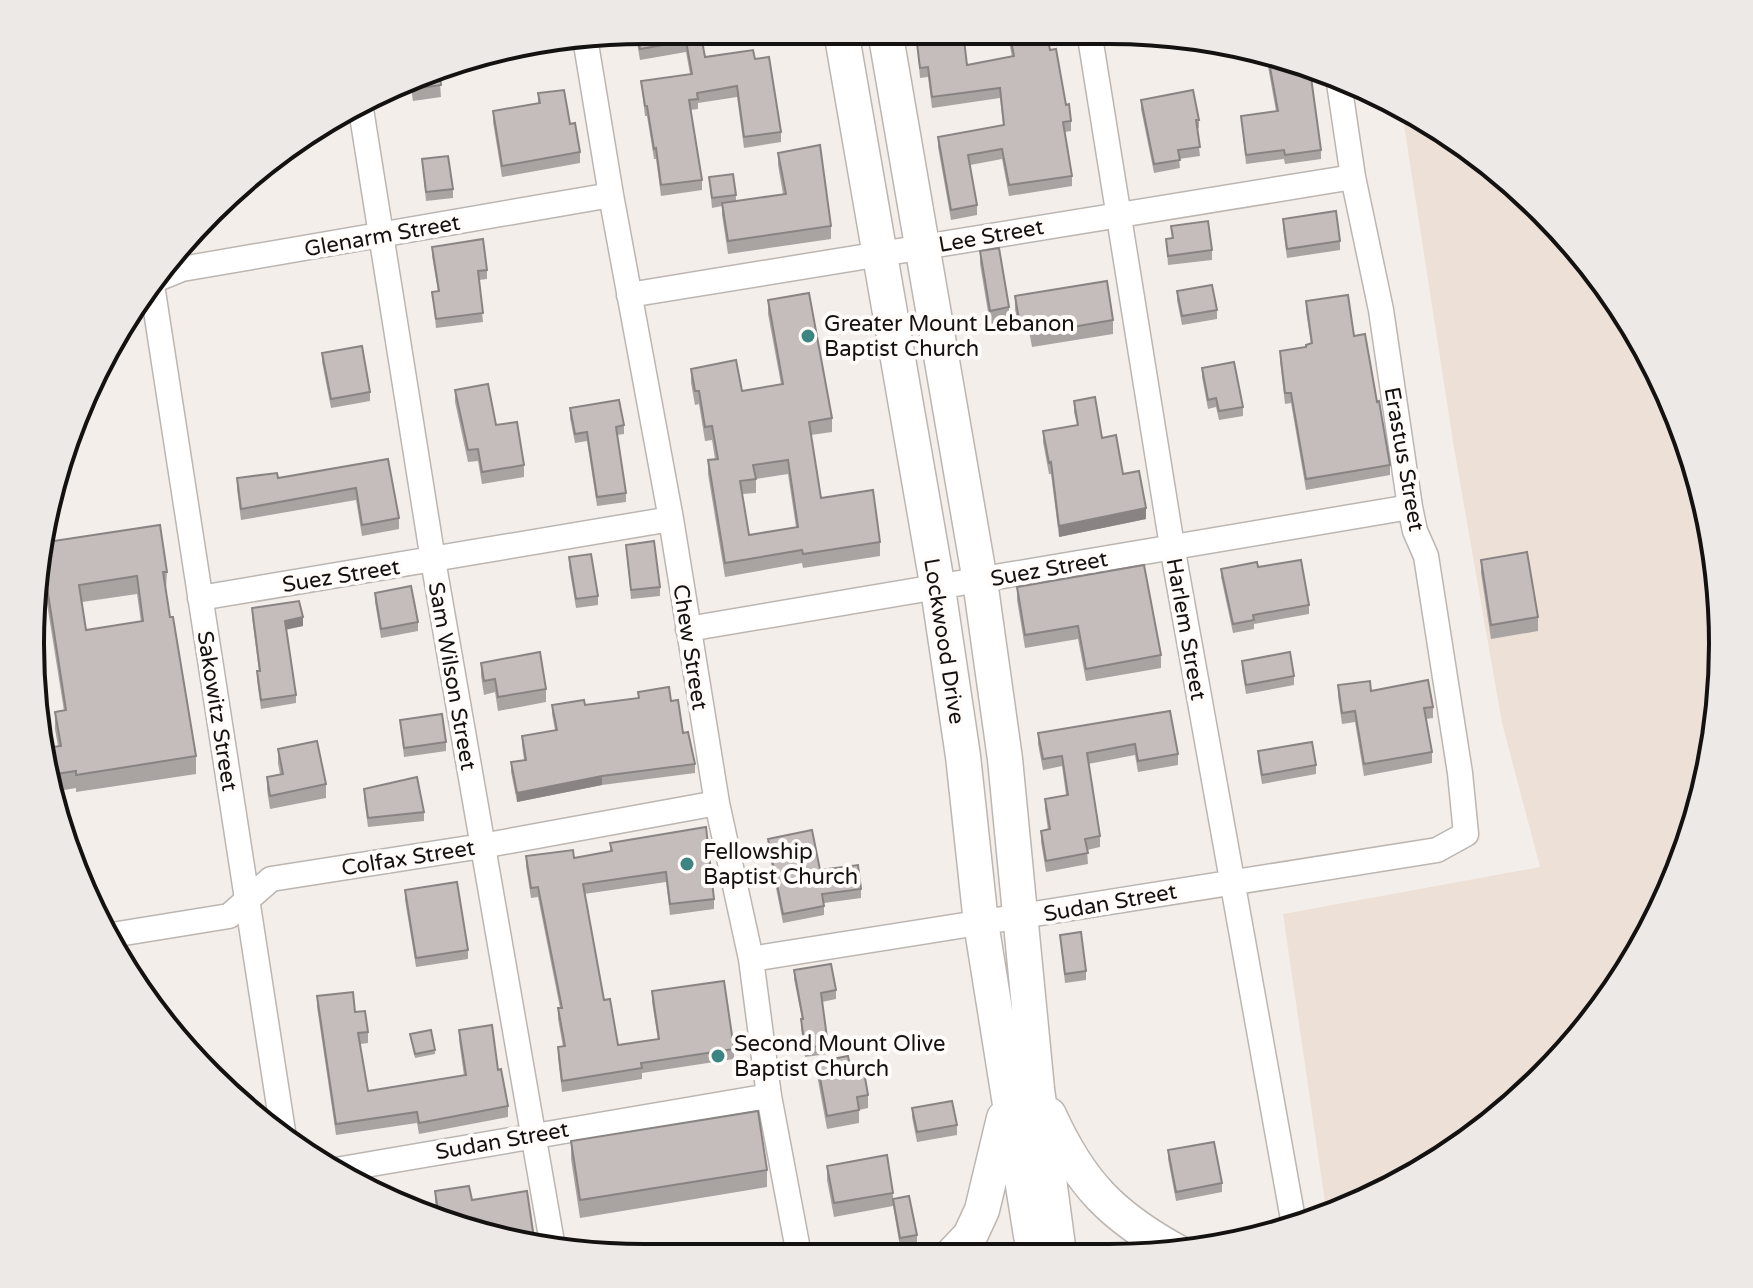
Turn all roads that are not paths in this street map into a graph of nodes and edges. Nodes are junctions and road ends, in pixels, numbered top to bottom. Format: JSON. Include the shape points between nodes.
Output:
{"nodes":[{"id":1,"x":843,"y":44,"type":"edge"},
{"id":2,"x":887,"y":44,"type":"edge"},
{"id":3,"x":1091,"y":44,"type":"edge"},
{"id":4,"x":586,"y":47,"type":"edge"},
{"id":5,"x":1340,"y":91,"type":"edge"},
{"id":6,"x":362,"y":115,"type":"edge"},
{"id":7,"x":1353,"y":177,"type":"junction"},
{"id":8,"x":611,"y":195,"type":"junction"},
{"id":9,"x":1120,"y":213,"type":"junction"},
{"id":10,"x":381,"y":236,"type":"junction"},
{"id":11,"x":923,"y":247,"type":"junction"},
{"id":12,"x":879,"y":253,"type":"junction"},
{"id":13,"x":173,"y":273,"type":"edge"},
{"id":14,"x":629,"y":295,"type":"junction"},
{"id":15,"x":156,"y":296,"type":"edge"},
{"id":16,"x":1410,"y":507,"type":"junction"},
{"id":17,"x":671,"y":519,"type":"junction"},
{"id":18,"x":1172,"y":546,"type":"junction"},
{"id":19,"x":433,"y":560,"type":"junction"},
{"id":20,"x":980,"y":581,"type":"junction"},
{"id":21,"x":938,"y":589,"type":"junction"},
{"id":22,"x":200,"y":598,"type":"junction"},
{"id":23,"x":688,"y":629,"type":"junction"},
{"id":24,"x":717,"y":803,"type":"junction"},
{"id":25,"x":1466,"y":834,"type":"joint"},
{"id":26,"x":482,"y":846,"type":"junction"},
{"id":27,"x":1233,"y":882,"type":"junction"},
{"id":28,"x":248,"y":900,"type":"junction"},
{"id":29,"x":1021,"y":918,"type":"junction"},
{"id":30,"x":981,"y":923,"type":"junction"},
{"id":31,"x":119,"y":934,"type":"edge"},
{"id":32,"x":751,"y":959,"type":"junction"},
{"id":33,"x":1022,"y":1094,"type":"junction"},
{"id":34,"x":769,"y":1096,"type":"junction"},
{"id":35,"x":282,"y":1122,"type":"edge"},
{"id":36,"x":534,"y":1134,"type":"junction"},
{"id":37,"x":350,"y":1167,"type":"edge"},
{"id":38,"x":1292,"y":1215,"type":"edge"},
{"id":39,"x":551,"y":1236,"type":"edge"},
{"id":40,"x":1161,"y":1242,"type":"edge"},
{"id":41,"x":797,"y":1244,"type":"edge"},
{"id":42,"x":962,"y":1244,"type":"edge"},
{"id":43,"x":1033,"y":1244,"type":"edge"},
{"id":44,"x":1057,"y":1244,"type":"edge"}],
"edges":[{"from":1,"to":12,"type":"main road","name":"Lockwood Drive"},
{"from":2,"to":11,"type":"main road","name":"Lockwood Drive"},
{"from":3,"to":9,"type":"street","name":"Harlem Street"},
{"from":4,"to":8,"type":"street","name":"Chew Street"},
{"from":5,"to":7,"type":"street","name":"Erastus Street"},
{"from":6,"to":10,"type":"street","name":"Sam Wilson Street"},
{"from":7,"to":9,"type":"street","name":"Lee Street"},
{"from":7,"to":16,"type":"street","name":"Erastus Street","via":[[1381,310]]},
{"from":8,"to":10,"type":"street","name":"Glenarm Street"},
{"from":8,"to":14,"type":"street","name":"Chew Street"},
{"from":9,"to":11,"type":"street","name":"Lee Street"},
{"from":9,"to":18,"type":"street","name":"Harlem Street"},
{"from":10,"to":13,"type":"street","name":"Glenarm Street"},
{"from":10,"to":19,"type":"street","name":"Sam Wilson Street"},
{"from":11,"to":12,"type":"street","name":"Lee Street"},
{"from":11,"to":20,"type":"main road","name":"Lockwood Drive"},
{"from":12,"to":14,"type":"street","name":"Lee Street"},
{"from":12,"to":21,"type":"main road","name":"Lockwood Drive"},
{"from":14,"to":17,"type":"street","name":"Chew Street"},
{"from":15,"to":22,"type":"street","name":"Sakowitz Street"},
{"from":16,"to":18,"type":"street","name":"Suez Street"},
{"from":16,"to":25,"type":"street","name":"Erastus Street","via":[[1426,556]]},
{"from":17,"to":19,"type":"street","name":"Suez Street"},
{"from":17,"to":23,"type":"street","name":"Chew Street"},
{"from":18,"to":20,"type":"street","name":"Suez Street"},
{"from":18,"to":27,"type":"street","name":"Harlem Street"},
{"from":19,"to":22,"type":"street","name":"Suez Street"},
{"from":19,"to":26,"type":"street","name":"Sam Wilson Street"},
{"from":20,"to":21,"type":"street","name":"Suez Street"},
{"from":20,"to":29,"type":"main road","name":"Lockwood Drive"},
{"from":21,"to":23,"type":"street","name":"Suez Street"},
{"from":21,"to":30,"type":"main road","name":"Lockwood Drive"},
{"from":22,"to":28,"type":"street","name":"Sakowitz Street"},
{"from":23,"to":24,"type":"street","name":"Chew Street"},
{"from":24,"to":26,"type":"street","name":"Colfax Street"},
{"from":24,"to":32,"type":"street","name":"Chew Street"},
{"from":25,"to":27,"type":"street","name":"Sudan Street","via":[[1437,850]]},
{"from":26,"to":28,"type":"street","name":"Colfax Street","via":[[271,879]]},
{"from":26,"to":36,"type":"street","name":"Sam Wilson Street"},
{"from":27,"to":29,"type":"street","name":"Sudan Street"},
{"from":27,"to":38,"type":"street","name":"Harlem Street"},
{"from":28,"to":31,"type":"street","name":"Colfax Street","via":[[229,916]]},
{"from":28,"to":35,"type":"street","name":"Sakowitz Street"},
{"from":29,"to":30,"type":"street","name":"Sudan Street"},
{"from":29,"to":33,"type":"main road","name":"Lockwood Drive"},
{"from":30,"to":32,"type":"street","name":"Sudan Street"},
{"from":30,"to":33,"type":"main road","name":"Lockwood Drive"},
{"from":32,"to":34,"type":"street","name":"Chew Street"},
{"from":33,"to":40,"type":"main road","via":[[1113,1211]]},
{"from":33,"to":42,"type":"main road","via":[[982,1210]]},
{"from":33,"to":43,"type":"main road","name":"Lockwood Drive"},
{"from":33,"to":44,"type":"main road","name":"Lockwood Drive"},
{"from":34,"to":36,"type":"street","name":"Sudan Street"},
{"from":34,"to":41,"type":"street","name":"Chew Street"},
{"from":36,"to":37,"type":"street","name":"Sudan Street"},
{"from":36,"to":39,"type":"street","name":"Sam Wilson Street"}]}
